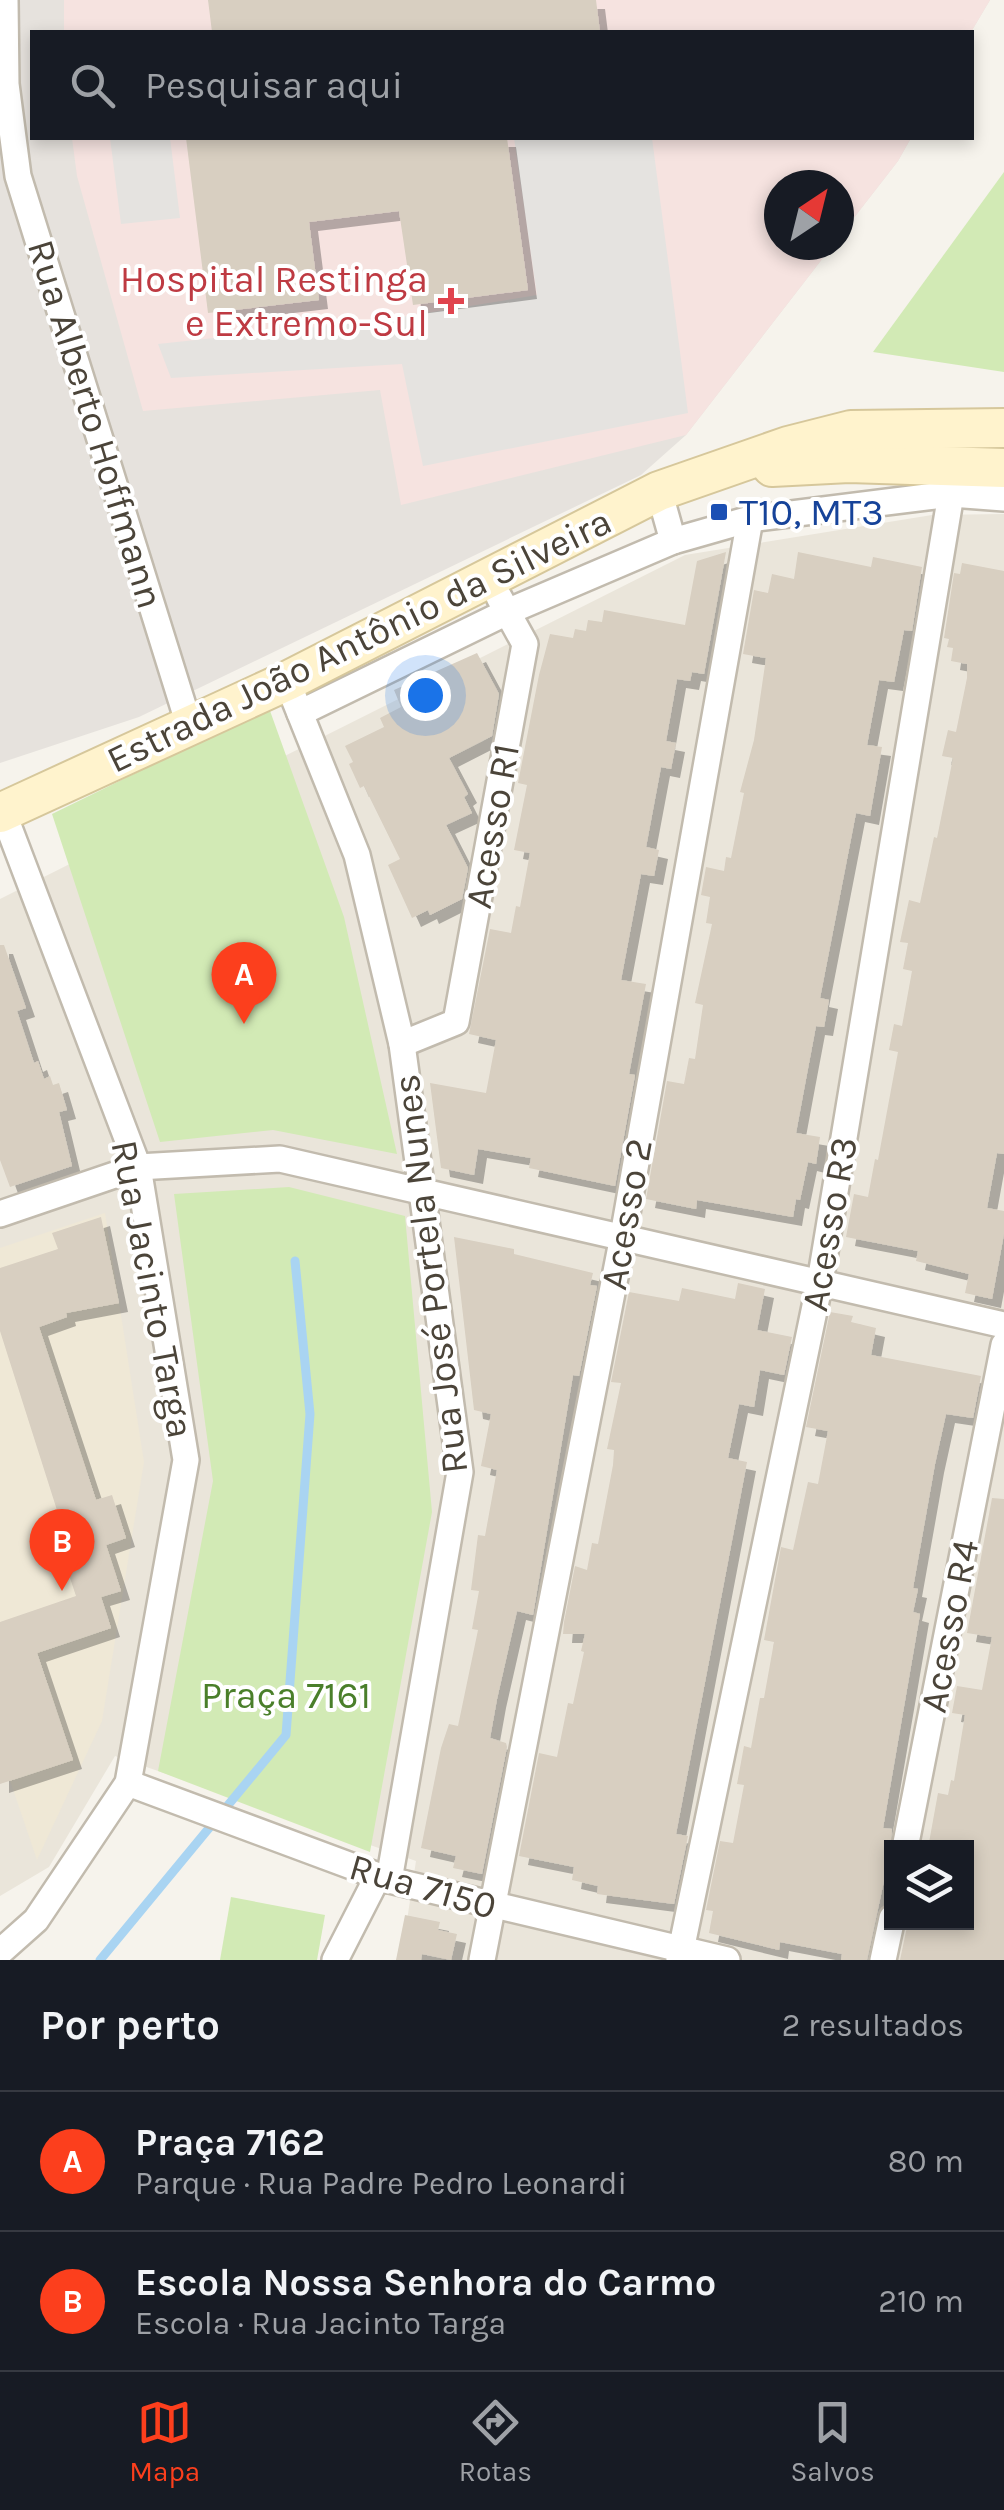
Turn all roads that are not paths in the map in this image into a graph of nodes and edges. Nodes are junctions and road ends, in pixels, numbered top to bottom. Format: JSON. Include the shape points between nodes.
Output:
{"nodes":[{"id":1,"x":5,"y":0,"type":"edge"},
{"id":2,"x":1004,"y":428,"type":"edge"},
{"id":3,"x":1004,"y":468,"type":"edge"},
{"id":4,"x":719,"y":471,"type":"junction"},
{"id":5,"x":659,"y":491,"type":"junction"},
{"id":6,"x":951,"y":494,"type":"junction"},
{"id":7,"x":1004,"y":498,"type":"edge"},
{"id":8,"x":750,"y":518,"type":"junction"},
{"id":9,"x":673,"y":541,"type":"junction"},
{"id":10,"x":498,"y":595,"type":"junction"},
{"id":11,"x":294,"y":697,"type":"junction"},
{"id":12,"x":190,"y":728,"type":"junction"},
{"id":13,"x":1,"y":813,"type":"edge"},
{"id":14,"x":9,"y":856,"type":"edge"},
{"id":15,"x":402,"y":1044,"type":"junction"},
{"id":16,"x":138,"y":1168,"type":"junction"},
{"id":17,"x":423,"y":1189,"type":"junction"},
{"id":18,"x":0,"y":1214,"type":"edge"},
{"id":19,"x":623,"y":1236,"type":"junction"},
{"id":20,"x":820,"y":1282,"type":"junction"},
{"id":21,"x":1004,"y":1325,"type":"edge"},
{"id":22,"x":1004,"y":1345,"type":"edge"},
{"id":23,"x":128,"y":1783,"type":"junction"},
{"id":24,"x":907,"y":1840,"type":"edge"},
{"id":25,"x":384,"y":1878,"type":"junction"},
{"id":26,"x":492,"y":1907,"type":"junction"},
{"id":27,"x":889,"y":1930,"type":"edge"},
{"id":28,"x":0,"y":1952,"type":"edge"},
{"id":29,"x":680,"y":1955,"type":"edge"},
{"id":30,"x":334,"y":1960,"type":"edge"},
{"id":31,"x":482,"y":1960,"type":"edge"},
{"id":32,"x":727,"y":1960,"type":"edge"},
{"id":33,"x":883,"y":1960,"type":"edge"}],
"edges":[{"from":1,"to":12,"type":"street","name":"Rua Alberto Hoffmann","via":[[6,84],[18,176]]},
{"from":2,"to":4,"type":"main road","name":"Estrada João Antônio da Silveira","via":[[851,430]]},
{"from":3,"to":4,"type":"main road","name":"Estrada João Antônio da Silveira","via":[[849,463]]},
{"from":4,"to":5,"type":"main road","name":"Estrada João Antônio da Silveira"},
{"from":5,"to":9,"type":"street"},
{"from":5,"to":10,"type":"main road","name":"Estrada João Antônio da Silveira"},
{"from":6,"to":7,"type":"street","name":"Estrada João Antônio da Silveira"},
{"from":6,"to":8,"type":"street","name":"Estrada João Antônio da Silveira"},
{"from":6,"to":20,"type":"street","name":"Acesso R3"},
{"from":8,"to":9,"type":"street","name":"Estrada João Antônio da Silveira"},
{"from":8,"to":19,"type":"street","name":"Acesso 2"},
{"from":9,"to":10,"type":"street","name":"Estrada João Antônio da Silveira"},
{"from":10,"to":11,"type":"main road","name":"Estrada João Antônio da Silveira"},
{"from":10,"to":15,"type":"street","name":"Acesso R1","via":[[525,644],[456,1022]]},
{"from":11,"to":12,"type":"main road","name":"Estrada João Antônio da Silveira"},
{"from":11,"to":15,"type":"street","name":"Rua José Portela Nunes","via":[[356,856]]},
{"from":12,"to":13,"type":"main road","name":"Estrada João Antônio da Silveira"},
{"from":13,"to":14,"type":"street","name":"Rua Jacinto Targa"},
{"from":14,"to":16,"type":"street","name":"Rua Jacinto Targa"},
{"from":15,"to":17,"type":"street","name":"Rua José Portela Nunes"},
{"from":16,"to":17,"type":"street","via":[[280,1158]]},
{"from":16,"to":18,"type":"street"},
{"from":16,"to":23,"type":"street","name":"Rua Jacinto Targa","via":[[186,1460]]},
{"from":17,"to":19,"type":"street"},
{"from":17,"to":25,"type":"street","name":"Rua José Portela Nunes","via":[[460,1472]]},
{"from":19,"to":20,"type":"street"},
{"from":19,"to":26,"type":"street","name":"Acesso 2"},
{"from":20,"to":21,"type":"street"},
{"from":20,"to":29,"type":"street","name":"Acesso R3"},
{"from":22,"to":24,"type":"street","name":"Acesso R4"},
{"from":23,"to":25,"type":"street","name":"Rua 7150"},
{"from":23,"to":28,"type":"street","via":[[36,1920]]},
{"from":25,"to":26,"type":"street","name":"Rua 7150"},
{"from":25,"to":30,"type":"street","name":"Rua José Portela Nunes"},
{"from":26,"to":29,"type":"street","name":"Rua 7150"},
{"from":26,"to":31,"type":"street","name":"Acesso 2"},
{"from":27,"to":33,"type":"street"},
{"from":29,"to":32,"type":"street","name":"Rua 7150"}]}
